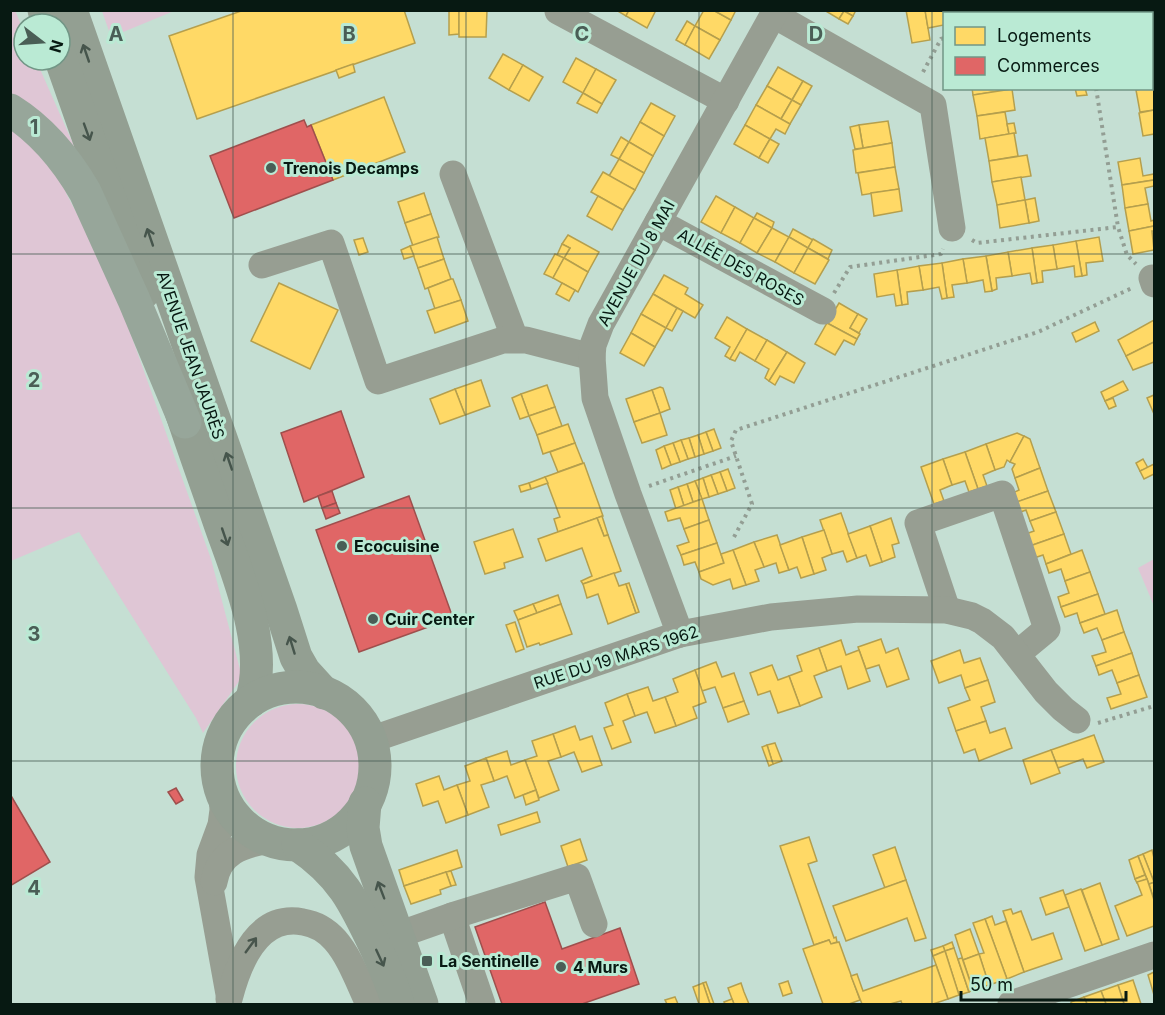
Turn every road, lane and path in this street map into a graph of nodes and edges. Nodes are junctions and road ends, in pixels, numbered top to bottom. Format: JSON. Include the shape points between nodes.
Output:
{"nodes":[{"id":1,"x":71,"y":10,"type":"edge"},
{"id":2,"x":558,"y":11,"type":"edge"},
{"id":3,"x":775,"y":13,"type":"edge"},
{"id":4,"x":943,"y":38,"type":"edge"},
{"id":5,"x":65,"y":72,"type":"edge"},
{"id":6,"x":1096,"y":90,"type":"edge"},
{"id":7,"x":922,"y":98,"type":"junction"},
{"id":8,"x":726,"y":101,"type":"junction"},
{"id":9,"x":10,"y":110,"type":"edge"},
{"id":10,"x":453,"y":174,"type":"dead end"},
{"id":11,"x":658,"y":222,"type":"junction"},
{"id":12,"x":1118,"y":226,"type":"junction"},
{"id":13,"x":952,"y":228,"type":"junction"},
{"id":14,"x":262,"y":265,"type":"dead end"},
{"id":15,"x":1153,"y":281,"type":"edge"},
{"id":16,"x":823,"y":311,"type":"joint"},
{"id":17,"x":515,"y":339,"type":"junction"},
{"id":18,"x":591,"y":357,"type":"junction"},
{"id":19,"x":185,"y":422,"type":"junction"},
{"id":20,"x":736,"y":456,"type":"junction"},
{"id":21,"x":628,"y":494,"type":"junction"},
{"id":22,"x":734,"y":537,"type":"dead end"},
{"id":23,"x":946,"y":610,"type":"junction"},
{"id":24,"x":680,"y":634,"type":"junction"},
{"id":25,"x":1018,"y":653,"type":"junction"},
{"id":26,"x":324,"y":693,"type":"junction"},
{"id":27,"x":251,"y":701,"type":"junction"},
{"id":28,"x":1155,"y":706,"type":"edge"},
{"id":29,"x":1077,"y":720,"type":"joint"},
{"id":30,"x":370,"y":740,"type":"junction"},
{"id":31,"x":222,"y":794,"type":"junction"},
{"id":32,"x":365,"y":803,"type":"junction"},
{"id":33,"x":283,"y":843,"type":"junction"},
{"id":34,"x":212,"y":898,"type":"junction"},
{"id":35,"x":452,"y":916,"type":"junction"},
{"id":36,"x":594,"y":924,"type":"dead end"},
{"id":37,"x":398,"y":935,"type":"junction"},
{"id":38,"x":1155,"y":955,"type":"edge"},
{"id":39,"x":230,"y":1002,"type":"edge"},
{"id":40,"x":1025,"y":1002,"type":"edge"},
{"id":41,"x":369,"y":1005,"type":"edge"},
{"id":42,"x":398,"y":1005,"type":"edge"},
{"id":43,"x":422,"y":1005,"type":"edge"},
{"id":44,"x":482,"y":1005,"type":"edge"}],
"edges":[{"from":26,"to":1,"type":"main road","name":"AVENUE JEAN JAURÈS","one_way":true,"via":[[304,671],[293,651]]},
{"from":2,"to":8,"type":"street"},
{"from":3,"to":7,"type":"street"},
{"from":3,"to":8,"type":"street","name":"AVENUE DU 8 MAI"},
{"from":4,"to":7,"type":"path"},
{"from":5,"to":19,"type":"main road","name":"AVENUE JEAN JAURÈS","one_way":true,"via":[[134,261]]},
{"from":6,"to":12,"type":"path"},
{"from":7,"to":13,"type":"street"},
{"from":8,"to":11,"type":"street","name":"AVENUE DU 8 MAI"},
{"from":9,"to":19,"type":"highway","via":[[56,150],[85,192]]},
{"from":10,"to":17,"type":"street"},
{"from":11,"to":16,"type":"street","name":"ALLÉE DES ROSES"},
{"from":11,"to":18,"type":"street","name":"AVENUE DU 8 MAI","via":[[601,324]]},
{"from":12,"to":13,"type":"path","via":[[977,243]]},
{"from":12,"to":15,"type":"path","via":[[1127,255]]},
{"from":13,"to":16,"type":"path","via":[[941,254],[850,267]]},
{"from":14,"to":17,"type":"street","via":[[331,243],[378,381]]},
{"from":15,"to":20,"type":"path","via":[[1038,332],[736,430],[731,441]]},
{"from":17,"to":18,"type":"street"},
{"from":18,"to":21,"type":"street","name":"AVENUE DU 8 MAI","via":[[595,398]]},
{"from":19,"to":27,"type":"main road","name":"AVENUE JEAN JAURÈS","one_way":true,"via":[[246,603],[256,656]]},
{"from":20,"to":21,"type":"path"},
{"from":20,"to":22,"type":"path","via":[[752,504]]},
{"from":21,"to":24,"type":"street","name":"AVENUE DU 8 MAI"},
{"from":23,"to":24,"type":"street","name":"RUE DU 19 MARS 1962","via":[[804,613]]},
{"from":23,"to":25,"type":"street","name":"RUE DU 19 MARS 1962","via":[[982,621]]},
{"from":23,"to":25,"type":"street","via":[[918,523],[1002,494],[1047,629]]},
{"from":24,"to":30,"type":"street","name":"RUE DU 19 MARS 1962"},
{"from":25,"to":29,"type":"street","name":"RUE DU 19 MARS 1962","via":[[1046,692]]},
{"from":26,"to":27,"type":"main road","via":[[287,688]]},
{"from":26,"to":30,"type":"main road","via":[[349,708]]},
{"from":27,"to":31,"type":"main road","via":[[232,719],[220,743],[217,769]]},
{"from":28,"to":29,"type":"path","via":[[1101,724]]},
{"from":30,"to":32,"type":"main road","via":[[374,768]]},
{"from":31,"to":33,"type":"main road","via":[[240,822],[254,833]]},
{"from":31,"to":34,"type":"street","via":[[221,825],[208,867]]},
{"from":32,"to":33,"type":"main road","via":[[348,825],[333,835],[316,842]]},
{"from":37,"to":32,"type":"main road","one_way":true,"via":[[366,846]]},
{"from":33,"to":34,"type":"street","via":[[242,846],[227,855],[217,870]]},
{"from":33,"to":42,"type":"main road","one_way":true,"via":[[328,868],[348,894],[359,911]]},
{"from":34,"to":39,"type":"street"},
{"from":35,"to":36,"type":"street","via":[[577,878]]},
{"from":35,"to":37,"type":"street"},
{"from":35,"to":44,"type":"street"},
{"from":37,"to":43,"type":"main road"},
{"from":38,"to":40,"type":"street"},
{"from":39,"to":41,"type":"street","one_way":true,"via":[[239,968],[256,938],[277,924],[293,920],[315,925],[334,938]]}]}
